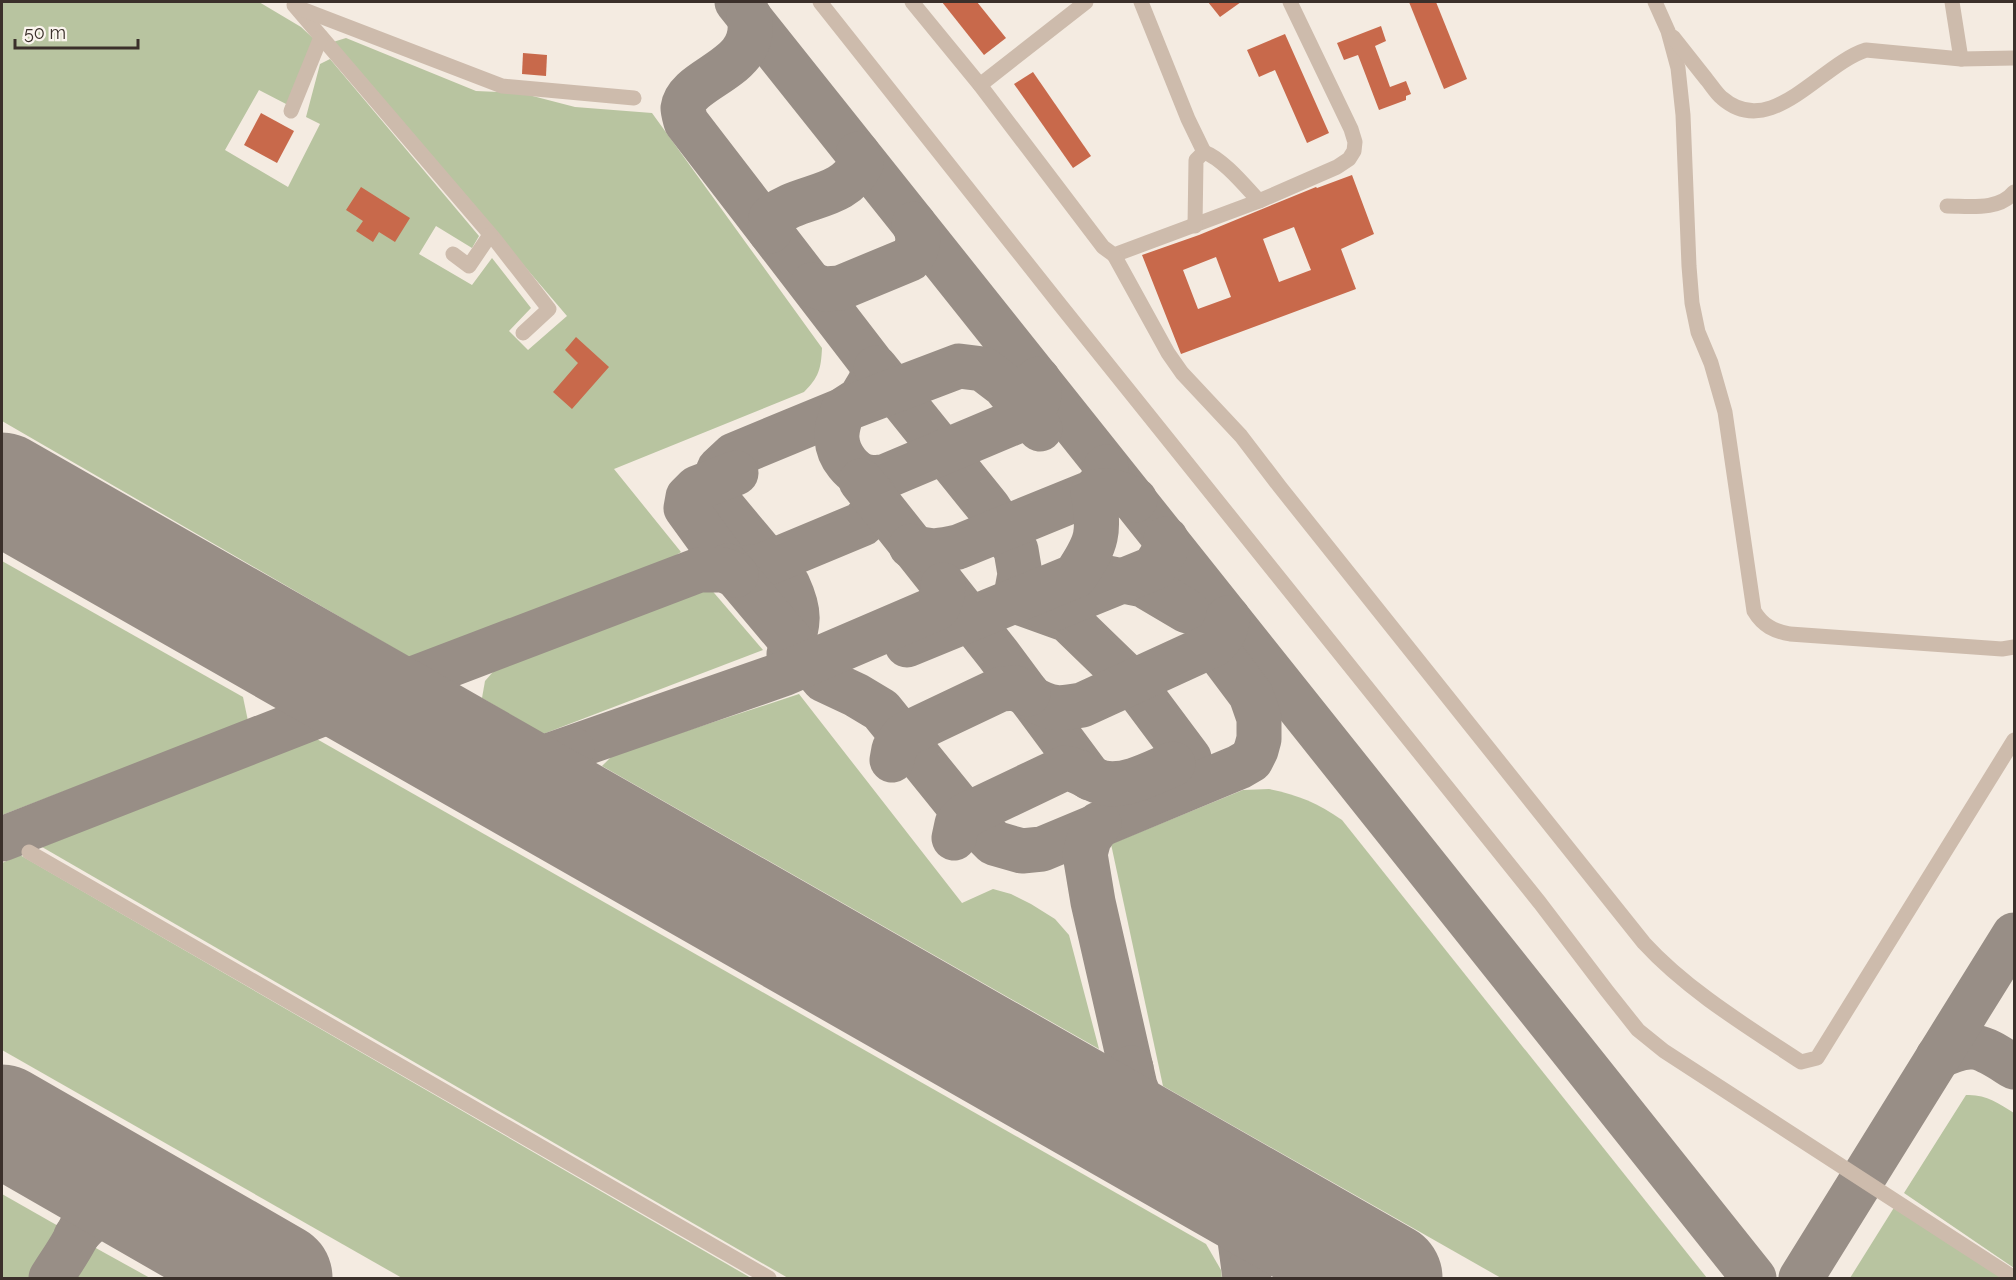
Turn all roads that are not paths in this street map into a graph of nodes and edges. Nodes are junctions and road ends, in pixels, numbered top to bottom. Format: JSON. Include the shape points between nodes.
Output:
{"nodes":[{"id":1,"x":820,"y":2,"type":"edge"},
{"id":2,"x":912,"y":2,"type":"edge"},
{"id":3,"x":1086,"y":2,"type":"edge"},
{"id":4,"x":1141,"y":2,"type":"edge"},
{"id":5,"x":1290,"y":2,"type":"edge"},
{"id":6,"x":1655,"y":2,"type":"edge"},
{"id":7,"x":1952,"y":2,"type":"edge"},
{"id":8,"x":290,"y":3,"type":"edge"},
{"id":9,"x":1668,"y":31,"type":"junction"},
{"id":10,"x":321,"y":37,"type":"junction"},
{"id":11,"x":2014,"y":58,"type":"edge"},
{"id":12,"x":1961,"y":59,"type":"junction"},
{"id":13,"x":2014,"y":66,"type":"edge"},
{"id":14,"x":980,"y":85,"type":"junction"},
{"id":15,"x":634,"y":98,"type":"dead end"},
{"id":16,"x":291,"y":111,"type":"dead end"},
{"id":17,"x":1203,"y":152,"type":"junction"},
{"id":18,"x":2014,"y":192,"type":"edge"},
{"id":19,"x":1259,"y":201,"type":"junction"},
{"id":20,"x":1947,"y":206,"type":"dead end"},
{"id":21,"x":1195,"y":226,"type":"junction"},
{"id":22,"x":490,"y":235,"type":"junction"},
{"id":23,"x":453,"y":254,"type":"dead end"},
{"id":24,"x":1114,"y":255,"type":"junction"},
{"id":25,"x":523,"y":333,"type":"dead end"},
{"id":26,"x":2014,"y":647,"type":"edge"},
{"id":27,"x":2014,"y":741,"type":"edge"},
{"id":28,"x":29,"y":852,"type":"dead end"},
{"id":29,"x":769,"y":1278,"type":"edge"},
{"id":30,"x":2014,"y":1278,"type":"edge"}],
"edges":[{"from":1,"to":30,"type":"lane","via":[[1638,1030],[1664,1051]]},
{"from":2,"to":14,"type":"lane"},
{"from":3,"to":14,"type":"lane"},
{"from":4,"to":17,"type":"lane"},
{"from":5,"to":19,"type":"lane","via":[[1351,129],[1354,151],[1337,167]]},
{"from":6,"to":9,"type":"lane"},
{"from":7,"to":12,"type":"lane"},
{"from":8,"to":10,"type":"lane"},
{"from":8,"to":15,"type":"lane","via":[[502,86]]},
{"from":9,"to":12,"type":"lane","via":[[1722,98],[1754,112],[1790,99],[1840,62],[1866,50]]},
{"from":9,"to":26,"type":"lane","via":[[1678,68],[1683,115],[1692,303],[1725,412],[1754,612],[1768,627],[1790,634]]},
{"from":10,"to":16,"type":"lane"},
{"from":10,"to":22,"type":"lane"},
{"from":11,"to":12,"type":"lane"},
{"from":11,"to":13,"type":"lane"},
{"from":14,"to":24,"type":"lane","via":[[1103,247]]},
{"from":17,"to":19,"type":"lane","via":[[1239,179]]},
{"from":17,"to":21,"type":"lane","via":[[1196,160]]},
{"from":18,"to":20,"type":"lane","via":[[2003,202],[1986,206]]},
{"from":19,"to":21,"type":"lane"},
{"from":21,"to":24,"type":"lane"},
{"from":22,"to":23,"type":"lane","via":[[469,266]]},
{"from":22,"to":25,"type":"lane","via":[[549,309]]},
{"from":24,"to":27,"type":"lane","via":[[1182,373],[1241,436],[1644,943],[1657,958],[1729,1015],[1801,1062],[1817,1058]]},
{"from":28,"to":29,"type":"lane"}]}
